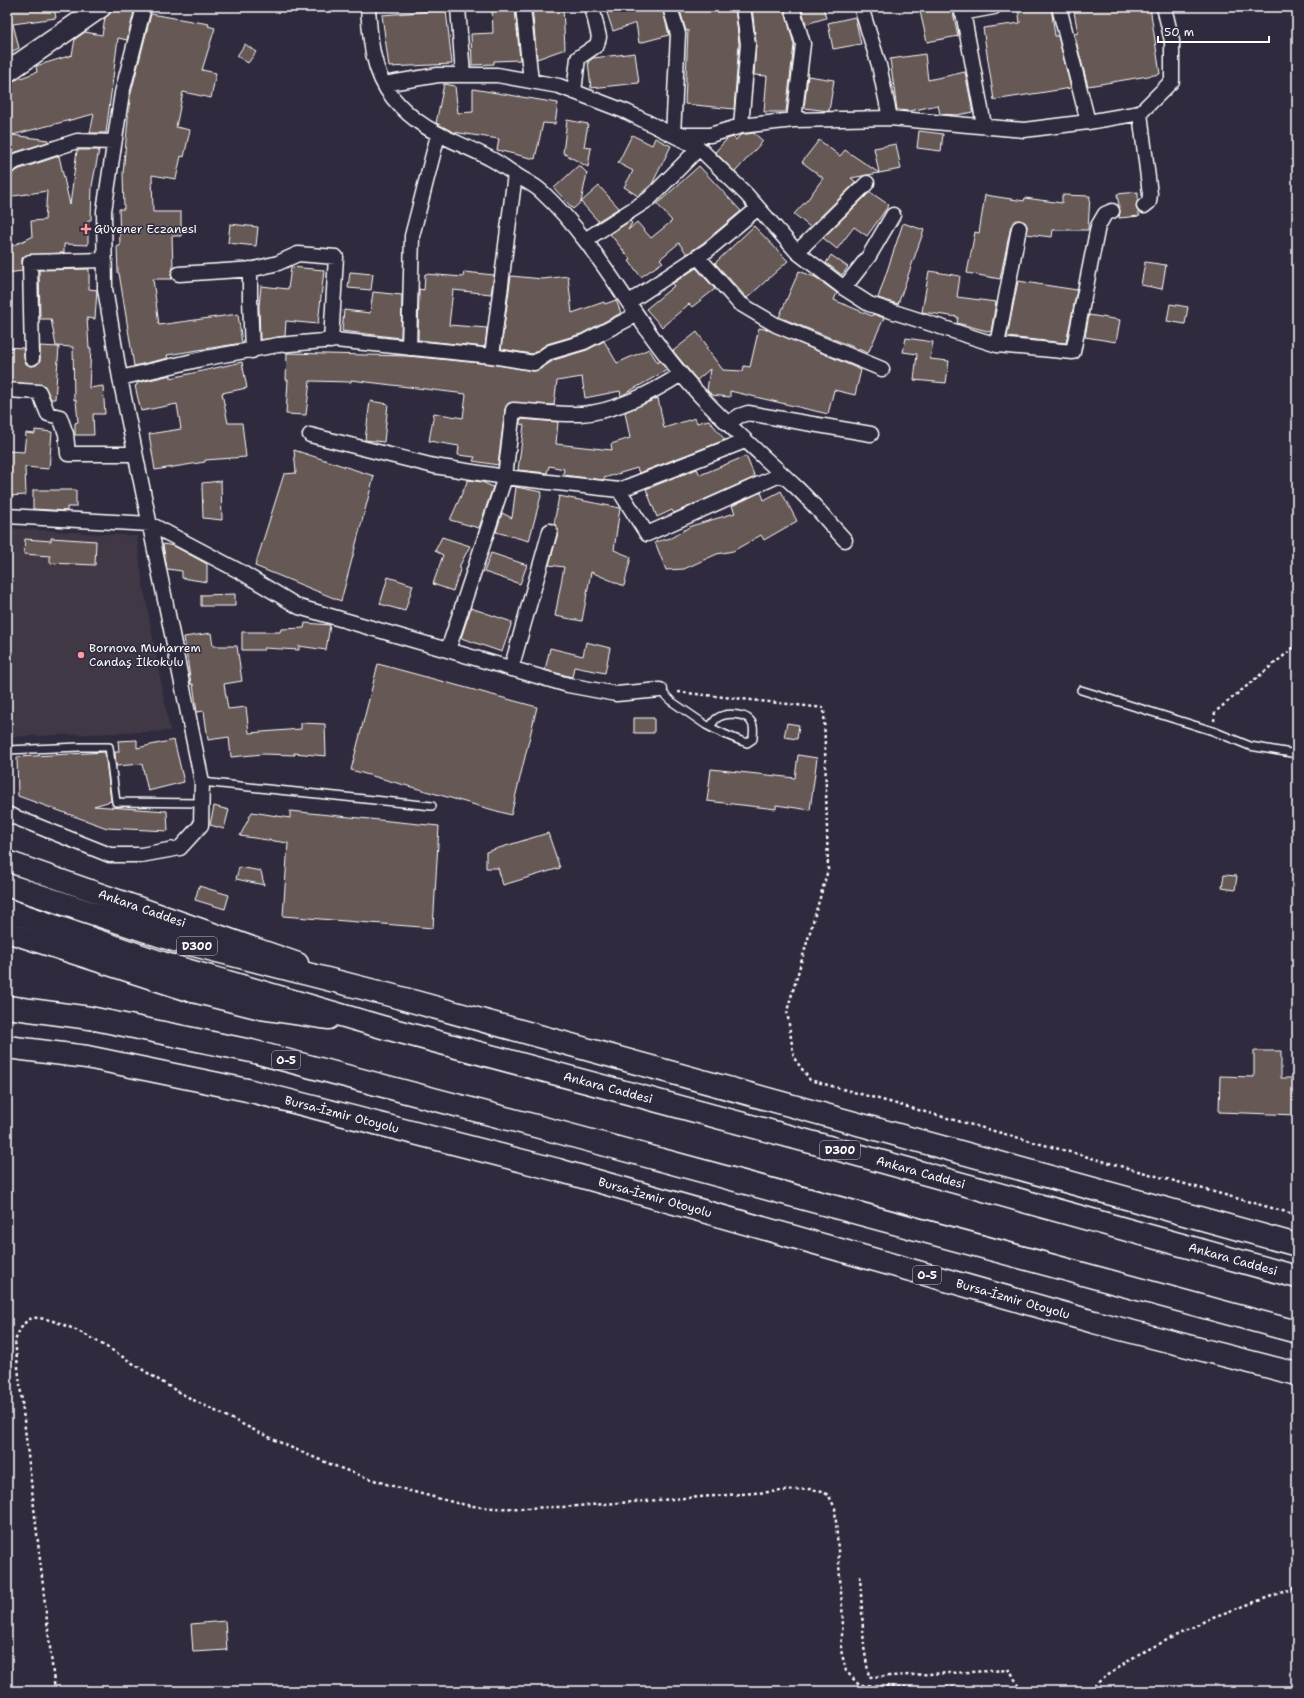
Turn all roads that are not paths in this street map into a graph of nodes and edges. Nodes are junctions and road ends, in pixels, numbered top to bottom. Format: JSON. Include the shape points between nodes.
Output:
{"nodes":[{"id":1,"x":101,"y":7,"type":"edge"},
{"id":2,"x":144,"y":7,"type":"edge"},
{"id":3,"x":368,"y":7,"type":"edge"},
{"id":4,"x":458,"y":7,"type":"edge"},
{"id":5,"x":523,"y":7,"type":"edge"},
{"id":6,"x":592,"y":7,"type":"edge"},
{"id":7,"x":670,"y":7,"type":"edge"},
{"id":8,"x":743,"y":7,"type":"edge"},
{"id":9,"x":792,"y":7,"type":"edge"},
{"id":10,"x":861,"y":7,"type":"edge"},
{"id":11,"x":994,"y":7,"type":"edge"},
{"id":12,"x":1059,"y":7,"type":"edge"},
{"id":13,"x":1164,"y":7,"type":"edge"},
{"id":14,"x":962,"y":10,"type":"edge"},
{"id":15,"x":7,"y":72,"type":"edge"},
{"id":16,"x":463,"y":75,"type":"junction"},
{"id":17,"x":531,"y":81,"type":"junction"},
{"id":18,"x":384,"y":84,"type":"junction"},
{"id":19,"x":574,"y":92,"type":"junction"},
{"id":20,"x":1140,"y":113,"type":"junction"},
{"id":21,"x":890,"y":118,"type":"junction"},
{"id":22,"x":794,"y":120,"type":"junction"},
{"id":23,"x":1088,"y":122,"type":"junction"},
{"id":24,"x":984,"y":125,"type":"junction"},
{"id":25,"x":741,"y":126,"type":"junction"},
{"id":26,"x":438,"y":135,"type":"junction"},
{"id":27,"x":673,"y":135,"type":"junction"},
{"id":28,"x":114,"y":142,"type":"junction"},
{"id":29,"x":699,"y":148,"type":"junction"},
{"id":30,"x":7,"y":167,"type":"edge"},
{"id":31,"x":515,"y":174,"type":"junction"},
{"id":32,"x":867,"y":183,"type":"dead end"},
{"id":33,"x":1144,"y":206,"type":"dead end"},
{"id":34,"x":758,"y":208,"type":"junction"},
{"id":35,"x":1112,"y":211,"type":"dead end"},
{"id":36,"x":893,"y":215,"type":"dead end"},
{"id":37,"x":1019,"y":228,"type":"dead end"},
{"id":38,"x":585,"y":240,"type":"junction"},
{"id":39,"x":797,"y":252,"type":"junction"},
{"id":40,"x":698,"y":257,"type":"junction"},
{"id":41,"x":105,"y":260,"type":"junction"},
{"id":42,"x":250,"y":269,"type":"junction"},
{"id":43,"x":179,"y":274,"type":"dead end"},
{"id":44,"x":844,"y":288,"type":"junction"},
{"id":45,"x":629,"y":302,"type":"junction"},
{"id":46,"x":636,"y":315,"type":"junction"},
{"id":47,"x":331,"y":341,"type":"junction"},
{"id":48,"x":997,"y":345,"type":"junction"},
{"id":49,"x":409,"y":348,"type":"junction"},
{"id":50,"x":252,"y":351,"type":"junction"},
{"id":51,"x":492,"y":356,"type":"junction"},
{"id":52,"x":32,"y":358,"type":"dead end"},
{"id":53,"x":882,"y":369,"type":"dead end"},
{"id":54,"x":681,"y":374,"type":"junction"},
{"id":55,"x":120,"y":378,"type":"junction"},
{"id":56,"x":7,"y":390,"type":"edge"},
{"id":57,"x":728,"y":424,"type":"junction"},
{"id":58,"x":310,"y":434,"type":"dead end"},
{"id":59,"x":871,"y":434,"type":"dead end"},
{"id":60,"x":745,"y":441,"type":"junction"},
{"id":61,"x":135,"y":454,"type":"junction"},
{"id":62,"x":782,"y":474,"type":"junction"},
{"id":63,"x":505,"y":477,"type":"junction"},
{"id":64,"x":618,"y":490,"type":"junction"},
{"id":65,"x":7,"y":516,"type":"edge"},
{"id":66,"x":150,"y":524,"type":"junction"},
{"id":67,"x":550,"y":531,"type":"dead end"},
{"id":68,"x":845,"y":540,"type":"dead end"},
{"id":69,"x":448,"y":650,"type":"junction"},
{"id":70,"x":511,"y":668,"type":"junction"},
{"id":71,"x":660,"y":690,"type":"joint"},
{"id":72,"x":1081,"y":690,"type":"dead end"},
{"id":73,"x":710,"y":727,"type":"junction"},
{"id":74,"x":7,"y":750,"type":"edge"},
{"id":75,"x":1297,"y":754,"type":"edge"},
{"id":76,"x":202,"y":782,"type":"junction"},
{"id":77,"x":202,"y":803,"type":"junction"},
{"id":78,"x":432,"y":806,"type":"dead end"},
{"id":79,"x":7,"y":814,"type":"edge"},
{"id":80,"x":7,"y":861,"type":"edge"},
{"id":81,"x":7,"y":885,"type":"edge"},
{"id":82,"x":7,"y":910,"type":"edge"},
{"id":83,"x":7,"y":932,"type":"edge"},
{"id":84,"x":390,"y":995,"type":"junction"},
{"id":85,"x":7,"y":1007,"type":"edge"},
{"id":86,"x":382,"y":1027,"type":"junction"},
{"id":87,"x":7,"y":1047,"type":"edge"},
{"id":88,"x":1297,"y":1245,"type":"edge"},
{"id":89,"x":1297,"y":1277,"type":"edge"},
{"id":90,"x":1297,"y":1332,"type":"edge"},
{"id":91,"x":1297,"y":1374,"type":"edge"}],
"edges":[{"from":1,"to":15,"type":"main road"},
{"from":2,"to":28,"type":"street","via":[[122,93]]},
{"from":3,"to":18,"type":"street","via":[[377,73]]},
{"from":4,"to":16,"type":"street"},
{"from":5,"to":17,"type":"street"},
{"from":6,"to":19,"type":"street","via":[[599,36],[597,45],[578,58]]},
{"from":7,"to":27,"type":"street","via":[[678,34]]},
{"from":8,"to":25,"type":"street","via":[[748,44]]},
{"from":9,"to":22,"type":"street","via":[[803,44]]},
{"from":10,"to":21,"type":"street","via":[[879,66]]},
{"from":11,"to":14,"type":"street"},
{"from":12,"to":23,"type":"street"},
{"from":13,"to":20,"type":"street","via":[[1172,41],[1172,81]]},
{"from":14,"to":24,"type":"street"},
{"from":16,"to":17,"type":"street","via":[[497,75]]},
{"from":16,"to":18,"type":"street","via":[[438,75]]},
{"from":17,"to":19,"type":"street","via":[[559,86]]},
{"from":18,"to":26,"type":"street","via":[[392,97],[412,118]]},
{"from":19,"to":27,"type":"street","via":[[628,112]]},
{"from":20,"to":23,"type":"street"},
{"from":20,"to":33,"type":"street","via":[[1150,194],[1149,202]]},
{"from":21,"to":22,"type":"street"},
{"from":21,"to":24,"type":"street"},
{"from":22,"to":25,"type":"street"},
{"from":23,"to":24,"type":"street","via":[[1024,130]]},
{"from":25,"to":27,"type":"street","via":[[710,135]]},
{"from":26,"to":31,"type":"street","via":[[492,159]]},
{"from":26,"to":49,"type":"street","via":[[412,236]]},
{"from":27,"to":29,"type":"street"},
{"from":28,"to":30,"type":"street","via":[[77,141],[16,161]]},
{"from":28,"to":41,"type":"street","via":[[104,211]]},
{"from":29,"to":34,"type":"street"},
{"from":29,"to":38,"type":"street","via":[[649,199]]},
{"from":31,"to":38,"type":"street","via":[[541,191]]},
{"from":31,"to":51,"type":"street"},
{"from":32,"to":39,"type":"street"},
{"from":34,"to":39,"type":"street"},
{"from":34,"to":40,"type":"street"},
{"from":35,"to":48,"type":"street","via":[[1105,214],[1098,226],[1073,352]]},
{"from":36,"to":44,"type":"street","via":[[869,256]]},
{"from":37,"to":48,"type":"street"},
{"from":38,"to":45,"type":"street"},
{"from":39,"to":44,"type":"street"},
{"from":40,"to":45,"type":"street"},
{"from":40,"to":53,"type":"street","via":[[739,303],[776,324]]},
{"from":41,"to":52,"type":"street","via":[[30,262]]},
{"from":41,"to":55,"type":"street","via":[[105,289]]},
{"from":42,"to":43,"type":"street"},
{"from":42,"to":47,"type":"street","via":[[278,263],[298,254],[336,258]]},
{"from":42,"to":50,"type":"street"},
{"from":44,"to":48,"type":"street","via":[[869,304]]},
{"from":45,"to":46,"type":"street"},
{"from":46,"to":51,"type":"street","via":[[584,342],[550,352],[534,362]]},
{"from":46,"to":54,"type":"street"},
{"from":47,"to":49,"type":"street"},
{"from":47,"to":50,"type":"street"},
{"from":49,"to":51,"type":"street"},
{"from":50,"to":55,"type":"street","via":[[206,358]]},
{"from":54,"to":57,"type":"street"},
{"from":54,"to":63,"type":"street","via":[[659,388],[604,410],[581,414],[513,410]]},
{"from":55,"to":61,"type":"street"},
{"from":56,"to":61,"type":"street","via":[[38,392],[48,414],[60,417],[66,434],[68,454]]},
{"from":57,"to":59,"type":"street","via":[[739,416],[748,414]]},
{"from":57,"to":60,"type":"street"},
{"from":58,"to":63,"type":"street","via":[[434,466]]},
{"from":60,"to":62,"type":"street"},
{"from":60,"to":64,"type":"street"},
{"from":61,"to":66,"type":"street"},
{"from":62,"to":64,"type":"street","via":[[647,534]]},
{"from":62,"to":68,"type":"street"},
{"from":63,"to":64,"type":"street"},
{"from":63,"to":69,"type":"street"},
{"from":65,"to":66,"type":"street"},
{"from":66,"to":69,"type":"street","via":[[241,572],[299,607]]},
{"from":66,"to":76,"type":"street"},
{"from":67,"to":70,"type":"street"},
{"from":69,"to":70,"type":"street"},
{"from":70,"to":71,"type":"street","via":[[568,685],[616,694]]},
{"from":71,"to":73,"type":"lane","via":[[670,701]]},
{"from":72,"to":75,"type":"lane","via":[[1213,731],[1250,746]]},
{"from":73,"to":73,"type":"lane","via":[[747,743],[753,739],[753,724],[749,719],[739,715],[726,715],[716,719]]},
{"from":74,"to":77,"type":"lane","via":[[109,747],[116,802]]},
{"from":76,"to":77,"type":"street"},
{"from":76,"to":78,"type":"lane"},
{"from":77,"to":79,"type":"street","via":[[201,825],[180,848],[141,855],[110,855]]},
{"from":80,"to":84,"type":"main road","name":"Ankara Caddesi"},
{"from":81,"to":84,"type":"highway","name":"Ankara Caddesi","number":"D300","via":[[174,940]]},
{"from":82,"to":86,"type":"highway","name":"Ankara Caddesi","number":"D300","via":[[162,963]]},
{"from":83,"to":86,"type":"main road","name":"Ankara Caddesi","via":[[189,991],[239,1004]]},
{"from":84,"to":88,"type":"highway","name":"Ankara Caddesi","number":"D300"},
{"from":85,"to":90,"type":"highway","number":"O-5","via":[[90,1018],[250,1051]]},
{"from":86,"to":89,"type":"highway","name":"Ankara Caddesi","number":"D300","via":[[829,1147]]},
{"from":87,"to":91,"type":"highway","name":"Bursa-İzmir Otoyolu","number":"O-5","via":[[86,1057],[247,1090],[558,1170],[1086,1320]]}]}
